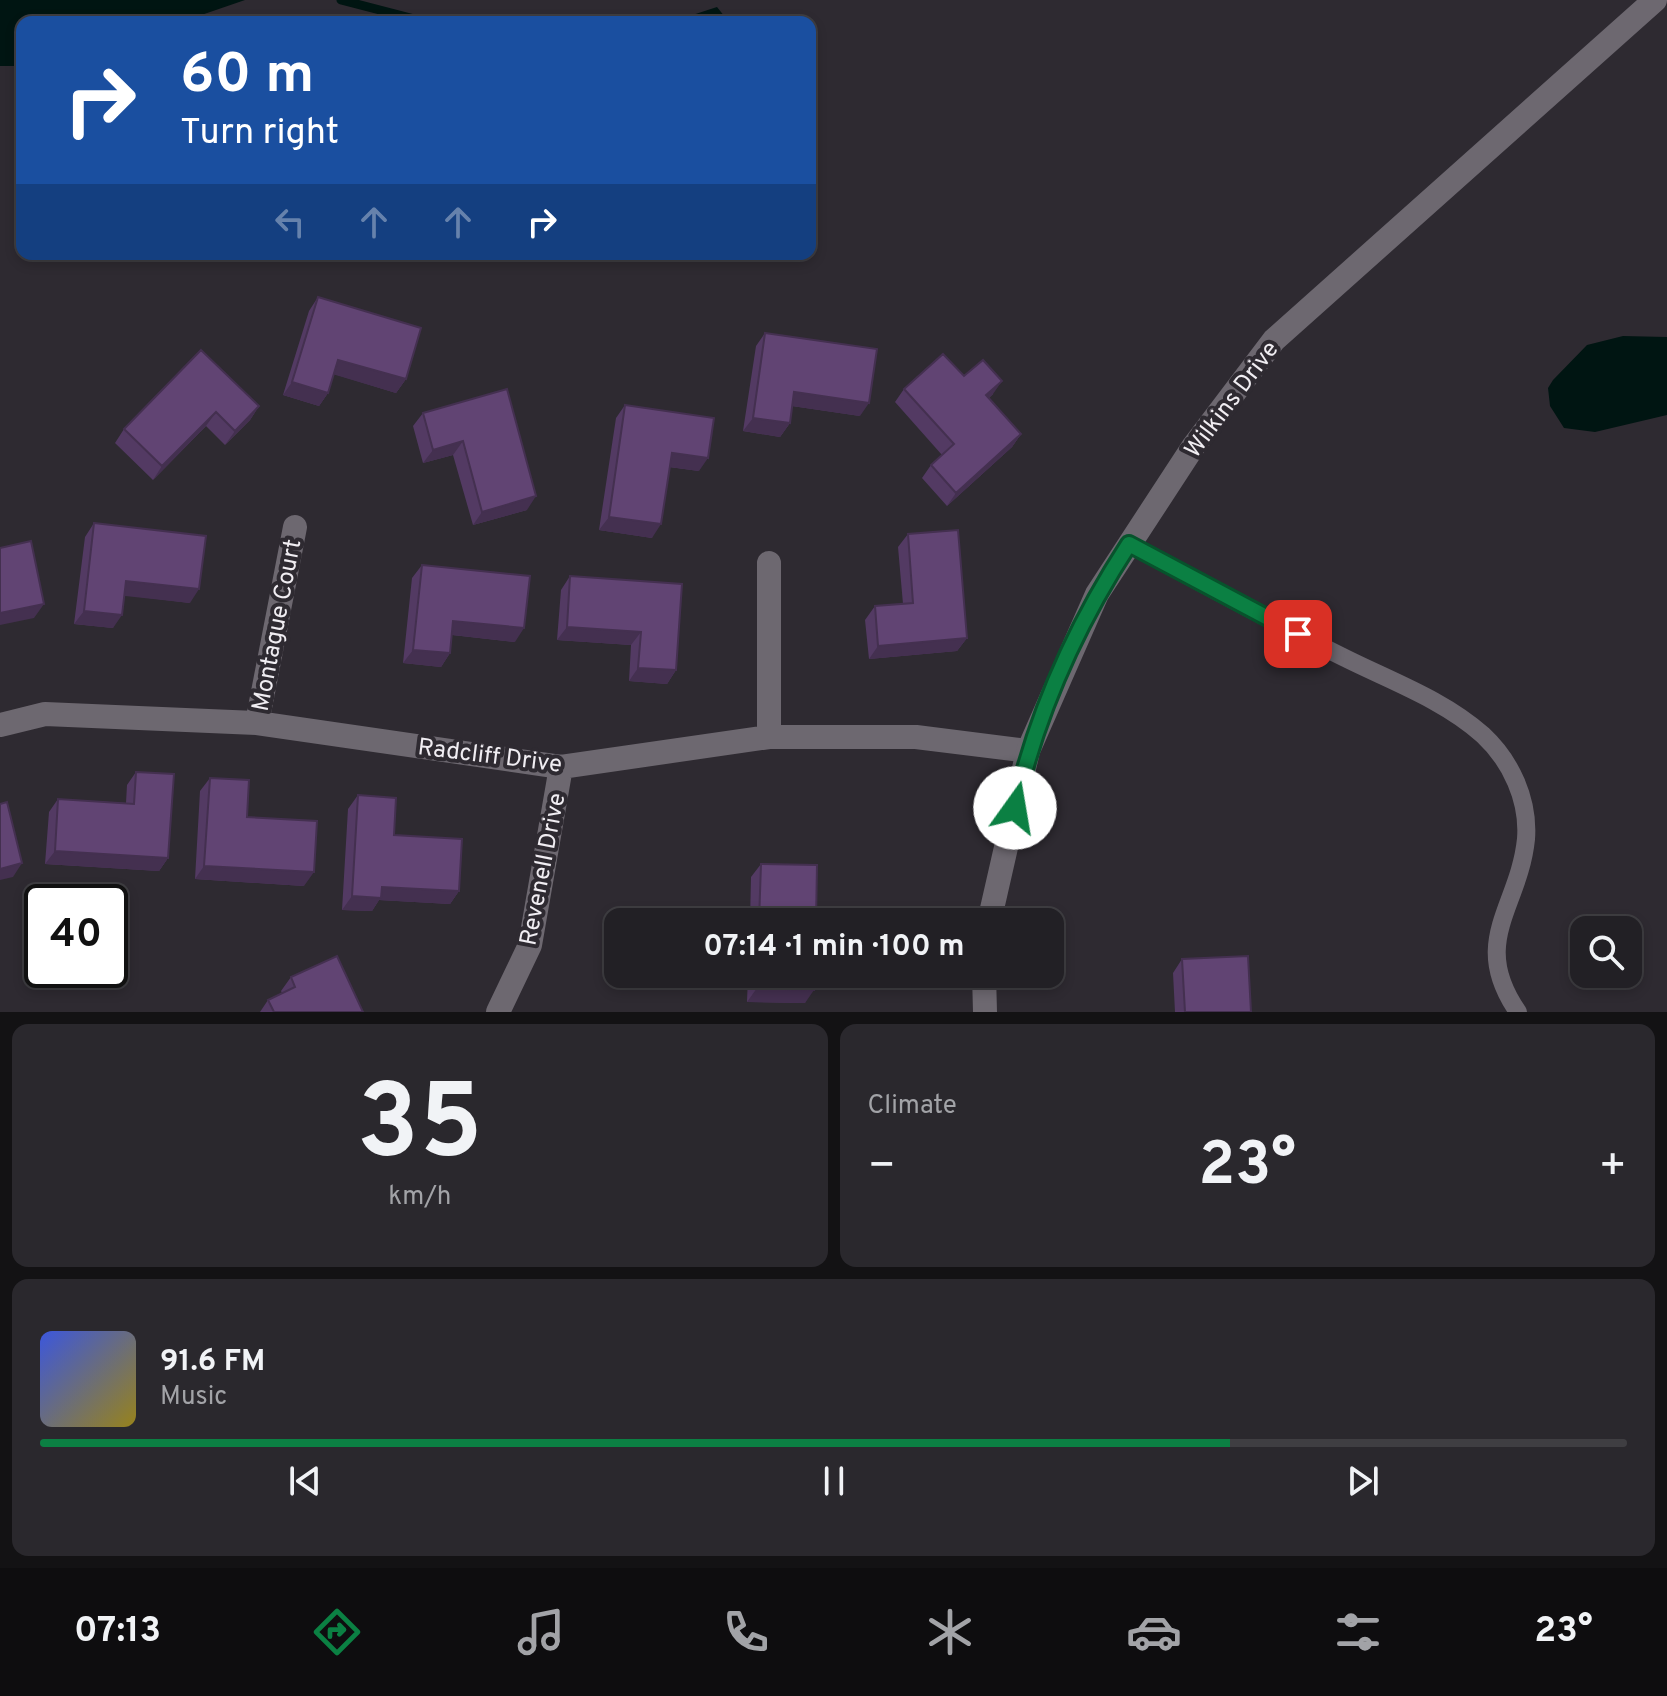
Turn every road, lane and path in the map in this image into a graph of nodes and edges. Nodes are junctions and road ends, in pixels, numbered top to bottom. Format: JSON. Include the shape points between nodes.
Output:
{"nodes":[{"id":1,"x":1655,"y":0,"type":"edge"},
{"id":2,"x":295,"y":527,"type":"dead end"},
{"id":3,"x":1129,"y":544,"type":"junction"},
{"id":4,"x":769,"y":563,"type":"dead end"},
{"id":5,"x":257,"y":723,"type":"junction"},
{"id":6,"x":0,"y":725,"type":"edge"},
{"id":7,"x":769,"y":737,"type":"junction"},
{"id":8,"x":1028,"y":751,"type":"junction"},
{"id":9,"x":561,"y":767,"type":"junction"},
{"id":10,"x":992,"y":908,"type":"edge"},
{"id":11,"x":984,"y":988,"type":"edge"},
{"id":12,"x":498,"y":1012,"type":"edge"},
{"id":13,"x":985,"y":1012,"type":"edge"},
{"id":14,"x":1518,"y":1012,"type":"edge"}],
"edges":[{"from":1,"to":3,"type":"street","name":"Wilkins Drive","via":[[1274,340],[1193,447]]},
{"from":2,"to":5,"type":"street","name":"Montague Court"},
{"from":3,"to":8,"type":"street","name":"Wilkins Drive","via":[[1097,594]]},
{"from":3,"to":14,"type":"lane","via":[[1440,704],[1482,734],[1504,758],[1516,779],[1526,839],[1494,951],[1500,978]]},
{"from":4,"to":7,"type":"street"},
{"from":5,"to":6,"type":"street","name":"Radcliff Drive","via":[[45,714]]},
{"from":5,"to":9,"type":"street","name":"Radcliff Drive"},
{"from":7,"to":8,"type":"street","name":"Radcliff Drive","via":[[916,737]]},
{"from":7,"to":9,"type":"street","name":"Radcliff Drive"},
{"from":8,"to":10,"type":"street","name":"Wilkins Drive"},
{"from":9,"to":12,"type":"street","name":"Revenell Drive","via":[[530,945]]},
{"from":11,"to":13,"type":"street"}]}
